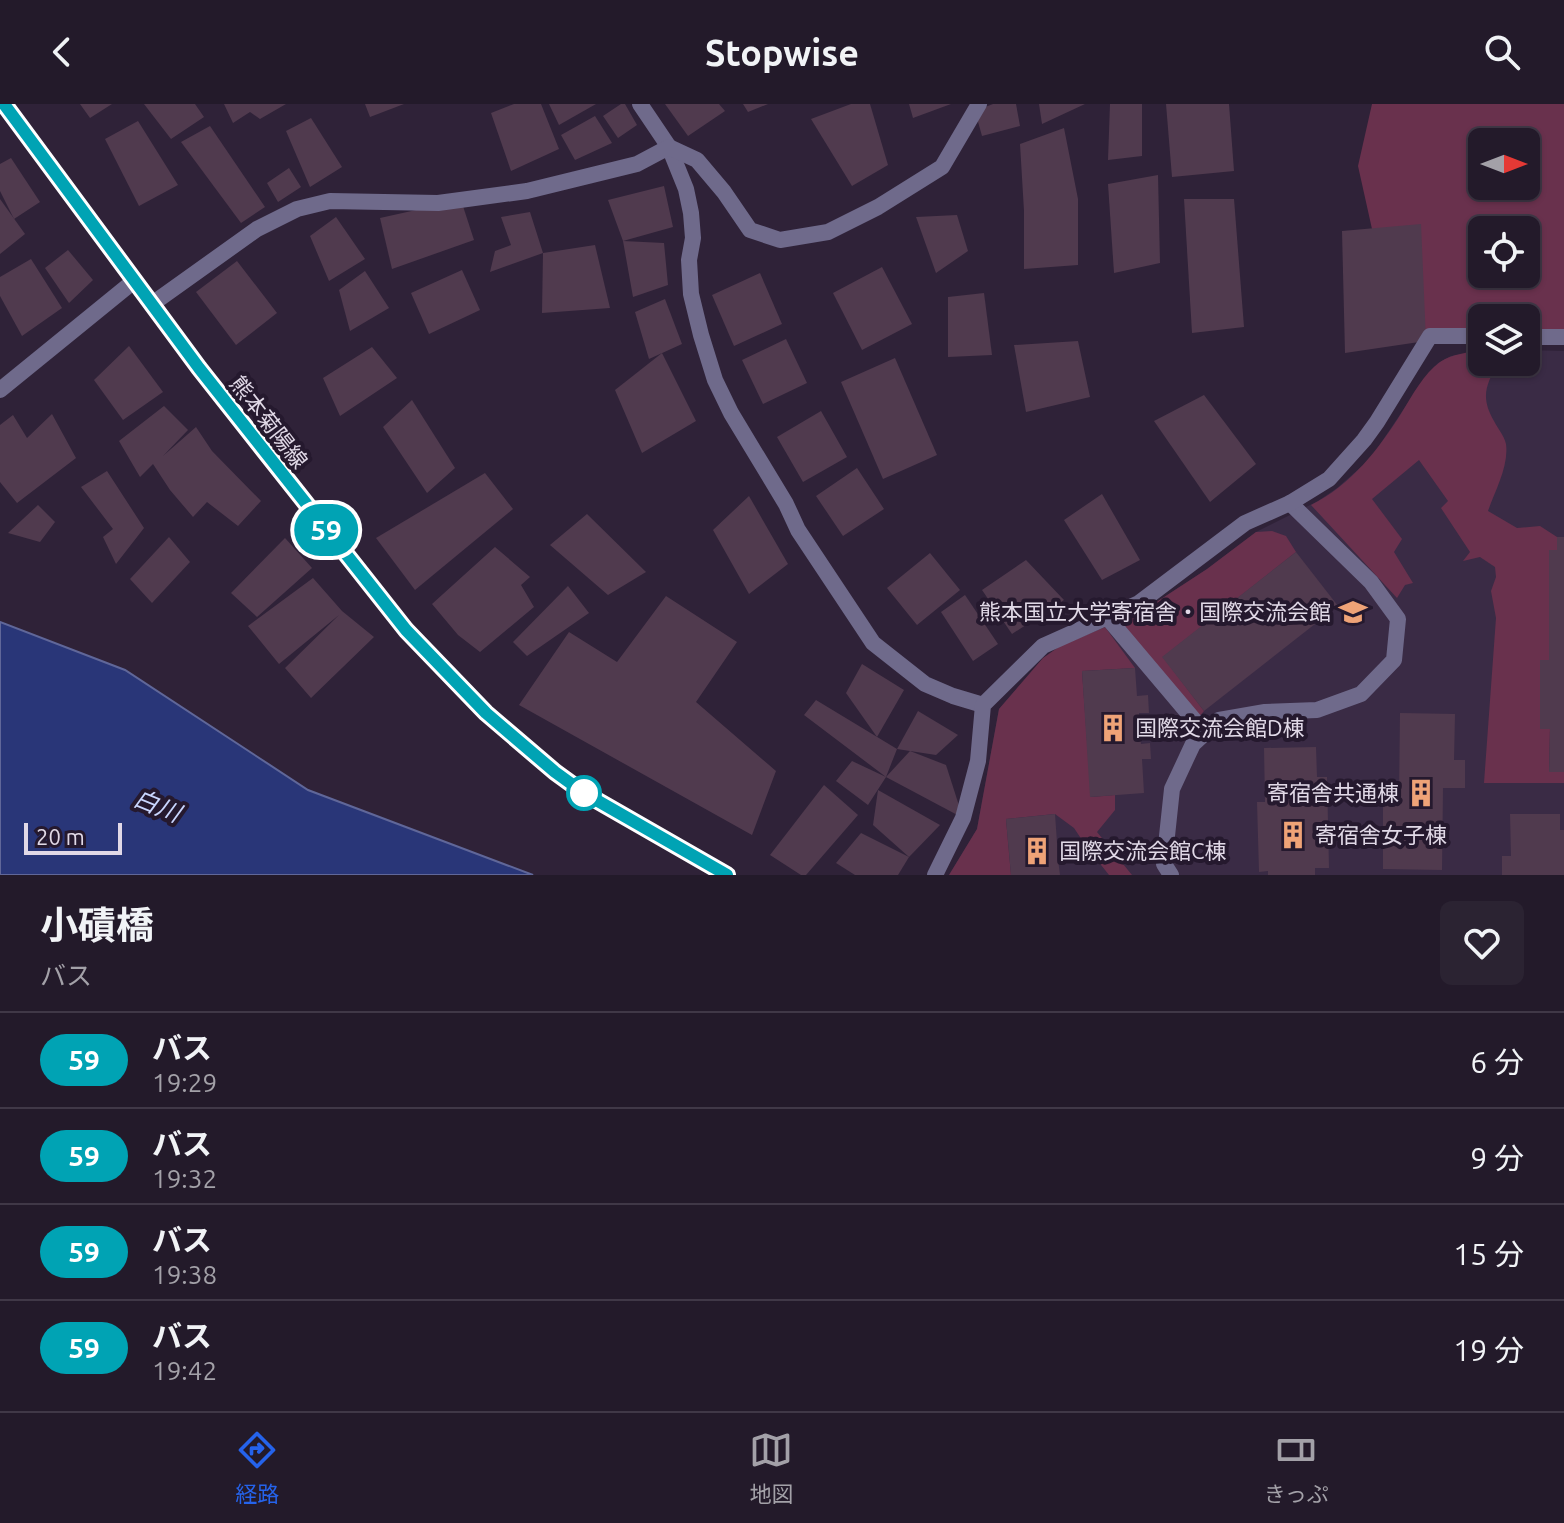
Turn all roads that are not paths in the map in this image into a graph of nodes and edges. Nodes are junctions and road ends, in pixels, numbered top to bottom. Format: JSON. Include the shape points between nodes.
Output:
{"nodes":[{"id":1,"x":4,"y":104,"type":"edge"},
{"id":2,"x":640,"y":104,"type":"edge"},
{"id":3,"x":979,"y":104,"type":"edge"},
{"id":4,"x":669,"y":147,"type":"junction"},
{"id":5,"x":134,"y":281,"type":"junction"},
{"id":6,"x":152,"y":304,"type":"junction"},
{"id":7,"x":1468,"y":336,"type":"edge"},
{"id":8,"x":1540,"y":337,"type":"edge"},
{"id":9,"x":1564,"y":337,"type":"edge"},
{"id":10,"x":0,"y":390,"type":"edge"},
{"id":11,"x":1290,"y":503,"type":"junction"},
{"id":12,"x":1107,"y":617,"type":"junction"},
{"id":13,"x":983,"y":705,"type":"junction"},
{"id":14,"x":1205,"y":733,"type":"junction"},
{"id":15,"x":727,"y":875,"type":"edge"},
{"id":16,"x":935,"y":875,"type":"edge"},
{"id":17,"x":1171,"y":875,"type":"edge"}],
"edges":[{"from":1,"to":5,"type":"main road","name":"熊本菊陽線"},
{"from":2,"to":4,"type":"street"},
{"from":3,"to":4,"type":"street","via":[[942,167],[828,232],[780,240],[750,230],[697,160]]},
{"from":4,"to":6,"type":"street","via":[[637,164],[527,191],[438,203],[330,201],[297,209],[257,229]]},
{"from":4,"to":13,"type":"street","via":[[691,213],[694,308],[715,380],[731,413],[798,530],[873,643],[925,684]]},
{"from":5,"to":6,"type":"main road","name":"熊本菊陽線"},
{"from":5,"to":10,"type":"street"},
{"from":6,"to":15,"type":"main road","name":"熊本菊陽線","via":[[406,630],[486,713],[584,793]]},
{"from":7,"to":11,"type":"street","via":[[1430,336],[1364,440],[1329,479]]},
{"from":8,"to":9,"type":"street"},
{"from":11,"to":12,"type":"street","via":[[1245,523],[1139,603]]},
{"from":11,"to":14,"type":"street","via":[[1371,582],[1398,619],[1394,660],[1361,694],[1317,710],[1219,720]]},
{"from":12,"to":13,"type":"street","via":[[1043,646]]},
{"from":12,"to":14,"type":"street"},
{"from":13,"to":16,"type":"street","via":[[978,761],[963,818]]},
{"from":14,"to":17,"type":"street","via":[[1193,744],[1172,789],[1164,864]]}]}
